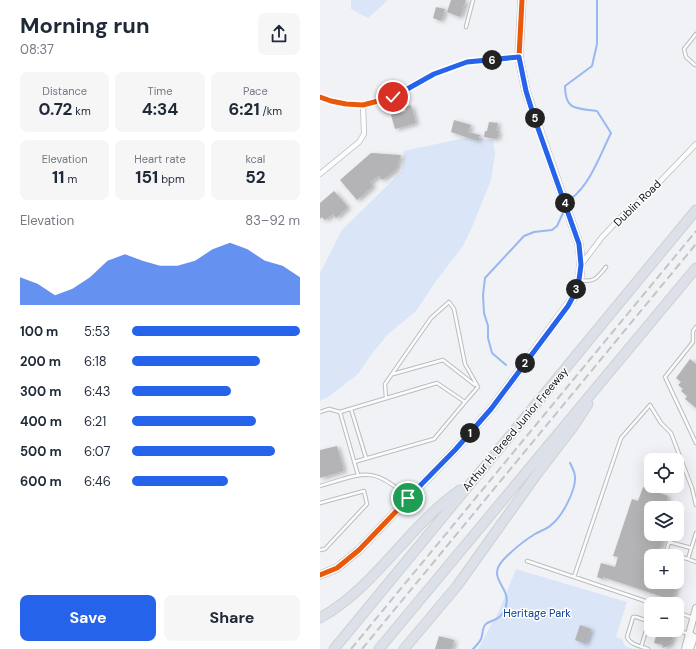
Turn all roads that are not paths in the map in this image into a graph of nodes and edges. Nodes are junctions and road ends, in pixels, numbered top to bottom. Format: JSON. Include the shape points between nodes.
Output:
{"nodes":[{"id":1,"x":474,"y":0,"type":"edge"},
{"id":2,"x":520,"y":0,"type":"edge"},
{"id":3,"x":466,"y":27,"type":"dead end"},
{"id":4,"x":696,"y":34,"type":"edge"},
{"id":5,"x":519,"y":57,"type":"junction"},
{"id":6,"x":695,"y":64,"type":"dead end"},
{"id":7,"x":320,"y":97,"type":"edge"},
{"id":8,"x":362,"y":105,"type":"junction"},
{"id":9,"x":696,"y":144,"type":"edge"},
{"id":10,"x":320,"y":174,"type":"edge"},
{"id":11,"x":696,"y":210,"type":"edge"},
{"id":12,"x":581,"y":265,"type":"junction"},
{"id":13,"x":606,"y":267,"type":"dead end"},
{"id":14,"x":696,"y":268,"type":"edge"},
{"id":15,"x":579,"y":280,"type":"junction"},
{"id":16,"x":696,"y":327,"type":"edge"},
{"id":17,"x":693,"y":338,"type":"junction"},
{"id":18,"x":696,"y":340,"type":"edge"},
{"id":19,"x":392,"y":374,"type":"junction"},
{"id":20,"x":478,"y":386,"type":"junction"},
{"id":21,"x":599,"y":386,"type":"junction"},
{"id":22,"x":386,"y":398,"type":"junction"},
{"id":23,"x":465,"y":402,"type":"junction"},
{"id":24,"x":351,"y":409,"type":"junction"},
{"id":25,"x":320,"y":412,"type":"edge"},
{"id":26,"x":340,"y":412,"type":"junction"},
{"id":27,"x":695,"y":438,"type":"edge"},
{"id":28,"x":696,"y":444,"type":"edge"},
{"id":29,"x":366,"y":458,"type":"junction"},
{"id":30,"x":354,"y":462,"type":"junction"},
{"id":31,"x":358,"y":475,"type":"junction"},
{"id":32,"x":471,"y":483,"type":"junction"},
{"id":33,"x":320,"y":486,"type":"edge"},
{"id":34,"x":408,"y":498,"type":"junction"},
{"id":35,"x":320,"y":503,"type":"edge"},
{"id":36,"x":696,"y":505,"type":"edge"},
{"id":37,"x":696,"y":533,"type":"edge"},
{"id":38,"x":691,"y":548,"type":"junction"},
{"id":39,"x":320,"y":550,"type":"edge"},
{"id":40,"x":688,"y":559,"type":"junction"},
{"id":41,"x":527,"y":561,"type":"dead end"},
{"id":42,"x":696,"y":562,"type":"edge"},
{"id":43,"x":320,"y":575,"type":"edge"},
{"id":44,"x":574,"y":577,"type":"junction"},
{"id":45,"x":644,"y":601,"type":"edge"},
{"id":46,"x":696,"y":608,"type":"edge"},
{"id":47,"x":684,"y":614,"type":"edge"},
{"id":48,"x":320,"y":618,"type":"edge"},
{"id":49,"x":694,"y":618,"type":"junction"},
{"id":50,"x":644,"y":619,"type":"edge"},
{"id":51,"x":419,"y":632,"type":"junction"},
{"id":52,"x":684,"y":632,"type":"edge"},
{"id":53,"x":689,"y":634,"type":"junction"},
{"id":54,"x":644,"y":637,"type":"edge"},
{"id":55,"x":641,"y":646,"type":"junction"},
{"id":56,"x":334,"y":649,"type":"edge"},
{"id":57,"x":379,"y":649,"type":"edge"},
{"id":58,"x":404,"y":649,"type":"edge"},
{"id":59,"x":409,"y":649,"type":"edge"},
{"id":60,"x":648,"y":649,"type":"edge"},
{"id":61,"x":685,"y":649,"type":"edge"},
{"id":62,"x":690,"y":649,"type":"edge"}],
"edges":[{"from":1,"to":3,"type":"lane"},
{"from":2,"to":5,"type":"main road"},
{"from":4,"to":6,"type":"lane","via":[[684,49],[686,57]]},
{"from":5,"to":8,"type":"street","via":[[467,62],[434,74],[393,97]]},
{"from":5,"to":12,"type":"main road","via":[[534,117],[576,232]]},
{"from":7,"to":8,"type":"street","via":[[346,104]]},
{"from":8,"to":10,"type":"street","via":[[364,134],[359,142]]},
{"from":9,"to":12,"type":"street","name":"Dublin Road","via":[[648,194],[623,215]]},
{"from":11,"to":32,"type":"highway","name":"Arthur H. Breed Junior Freeway"},
{"from":12,"to":15,"type":"main road"},
{"from":13,"to":15,"type":"lane","via":[[592,280]]},
{"from":14,"to":21,"type":"highway"},
{"from":15,"to":34,"type":"main road","via":[[568,306],[491,409]]},
{"from":16,"to":17,"type":"lane"},
{"from":17,"to":18,"type":"lane"},
{"from":17,"to":27,"type":"lane","via":[[693,342],[665,377]]},
{"from":19,"to":20,"type":"lane","via":[[443,360]]},
{"from":19,"to":20,"type":"lane","via":[[432,318],[449,302],[454,309],[465,364]]},
{"from":19,"to":22,"type":"lane","via":[[385,384]]},
{"from":20,"to":23,"type":"lane"},
{"from":21,"to":51,"type":"highway","via":[[577,423],[537,474],[458,586]]},
{"from":21,"to":57,"type":"highway"},
{"from":22,"to":23,"type":"lane","via":[[438,383]]},
{"from":22,"to":24,"type":"lane"},
{"from":23,"to":29,"type":"lane","via":[[434,439]]},
{"from":24,"to":26,"type":"lane"},
{"from":24,"to":29,"type":"lane"},
{"from":25,"to":26,"type":"lane","via":[[329,409]]},
{"from":26,"to":30,"type":"lane"},
{"from":27,"to":28,"type":"lane"},
{"from":29,"to":30,"type":"lane"},
{"from":30,"to":31,"type":"lane"},
{"from":31,"to":33,"type":"lane"},
{"from":31,"to":34,"type":"lane","via":[[380,476]]},
{"from":32,"to":48,"type":"highway","via":[[432,513],[344,602]]},
{"from":32,"to":56,"type":"highway","name":"Arthur H. Breed Junior Freeway"},
{"from":34,"to":43,"type":"main road","via":[[348,560]]},
{"from":35,"to":39,"type":"lane","via":[[364,491],[367,504],[325,549]]},
{"from":36,"to":44,"type":"lane","via":[[671,433],[650,405],[621,438]]},
{"from":37,"to":38,"type":"lane"},
{"from":38,"to":40,"type":"lane"},
{"from":38,"to":40,"type":"lane","via":[[669,542],[666,552]]},
{"from":40,"to":42,"type":"lane"},
{"from":41,"to":44,"type":"lane"},
{"from":44,"to":45,"type":"lane"},
{"from":46,"to":49,"type":"street"},
{"from":47,"to":49,"type":"lane"},
{"from":49,"to":53,"type":"street"},
{"from":50,"to":55,"type":"lane","via":[[632,618],[627,639],[632,644]]},
{"from":51,"to":58,"type":"highway"},
{"from":51,"to":59,"type":"highway"},
{"from":52,"to":53,"type":"lane"},
{"from":53,"to":61,"type":"street"},
{"from":53,"to":62,"type":"street","via":[[694,637]]},
{"from":54,"to":55,"type":"lane"},
{"from":55,"to":60,"type":"lane"}]}
